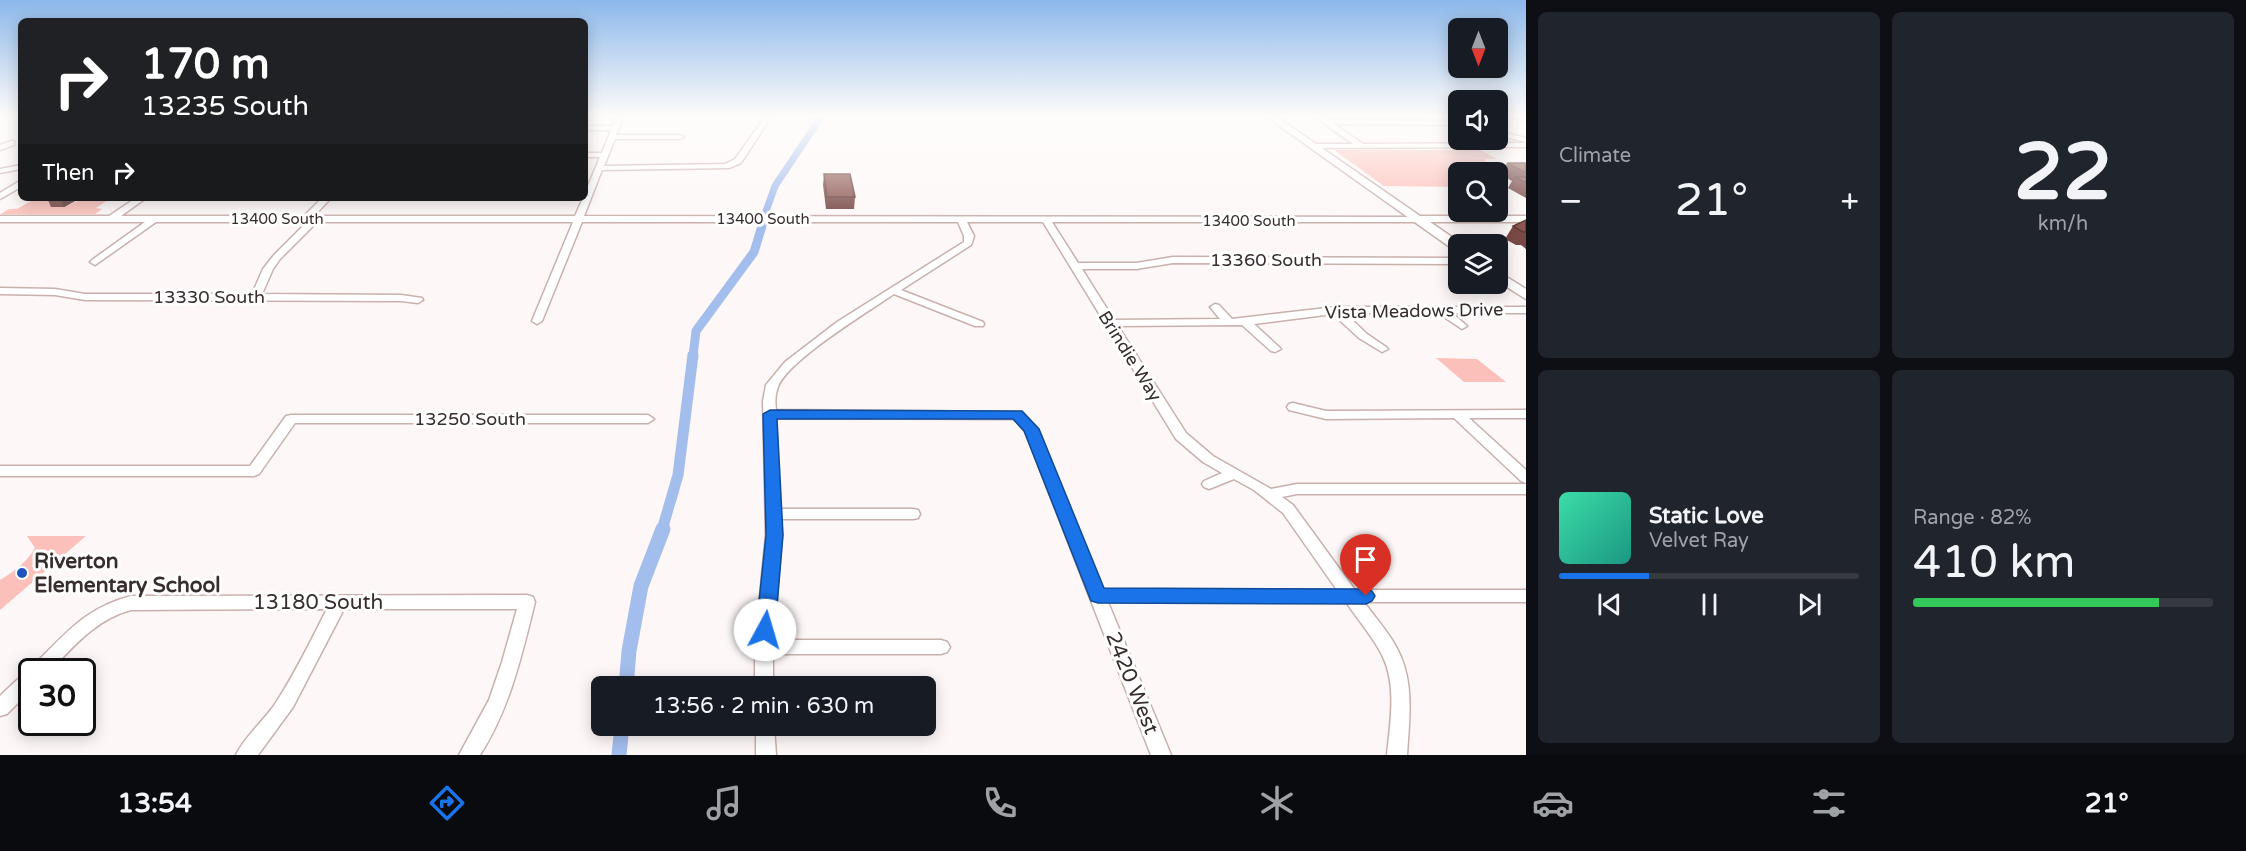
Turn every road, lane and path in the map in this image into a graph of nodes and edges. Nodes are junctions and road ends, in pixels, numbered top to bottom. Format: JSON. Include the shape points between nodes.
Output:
{"nodes":[{"id":1,"x":744,"y":152,"type":"edge"},
{"id":2,"x":1322,"y":152,"type":"edge"},
{"id":3,"x":604,"y":154,"type":"joint"},
{"id":4,"x":588,"y":155,"type":"edge"},
{"id":5,"x":18,"y":168,"type":"edge"},
{"id":6,"x":599,"y":168,"type":"junction"},
{"id":7,"x":0,"y":171,"type":"edge"},
{"id":8,"x":18,"y":186,"type":"edge"},
{"id":9,"x":588,"y":195,"type":"edge"},
{"id":10,"x":0,"y":196,"type":"edge"},
{"id":11,"x":138,"y":201,"type":"edge"},
{"id":12,"x":325,"y":201,"type":"edge"},
{"id":13,"x":585,"y":201,"type":"edge"},
{"id":14,"x":0,"y":219,"type":"edge"},
{"id":15,"x":111,"y":219,"type":"junction"},
{"id":16,"x":154,"y":219,"type":"junction"},
{"id":17,"x":311,"y":219,"type":"junction"},
{"id":18,"x":578,"y":219,"type":"junction"},
{"id":19,"x":1418,"y":219,"type":"junction"},
{"id":20,"x":1526,"y":219,"type":"edge"},
{"id":21,"x":962,"y":220,"type":"junction"},
{"id":22,"x":1046,"y":220,"type":"junction"},
{"id":23,"x":1448,"y":240,"type":"edge"},
{"id":24,"x":1448,"y":261,"type":"edge"},
{"id":25,"x":95,"y":262,"type":"dead end"},
{"id":26,"x":1074,"y":266,"type":"junction"},
{"id":27,"x":1508,"y":283,"type":"edge"},
{"id":28,"x":0,"y":291,"type":"edge"},
{"id":29,"x":895,"y":291,"type":"junction"},
{"id":30,"x":1526,"y":295,"type":"edge"},
{"id":31,"x":256,"y":297,"type":"junction"},
{"id":32,"x":418,"y":300,"type":"dead end"},
{"id":33,"x":1215,"y":308,"type":"dead end"},
{"id":34,"x":1335,"y":310,"type":"junction"},
{"id":35,"x":1441,"y":310,"type":"junction"},
{"id":36,"x":1526,"y":310,"type":"edge"},
{"id":37,"x":537,"y":321,"type":"dead end"},
{"id":38,"x":1245,"y":322,"type":"junction"},
{"id":39,"x":1110,"y":323,"type":"junction"},
{"id":40,"x":1230,"y":323,"type":"junction"},
{"id":41,"x":979,"y":324,"type":"dead end"},
{"id":42,"x":1462,"y":326,"type":"dead end"},
{"id":43,"x":1382,"y":348,"type":"dead end"},
{"id":44,"x":1275,"y":349,"type":"dead end"},
{"id":45,"x":1293,"y":407,"type":"dead end"},
{"id":46,"x":770,"y":414,"type":"junction"},
{"id":47,"x":1457,"y":414,"type":"junction"},
{"id":48,"x":1526,"y":414,"type":"edge"},
{"id":49,"x":648,"y":419,"type":"dead end"},
{"id":50,"x":0,"y":471,"type":"edge"},
{"id":51,"x":1235,"y":473,"type":"junction"},
{"id":52,"x":1526,"y":478,"type":"edge"},
{"id":53,"x":1209,"y":484,"type":"dead end"},
{"id":54,"x":1526,"y":489,"type":"edge"},
{"id":55,"x":1270,"y":494,"type":"junction"},
{"id":56,"x":773,"y":514,"type":"junction"},
{"id":57,"x":914,"y":514,"type":"dead end"},
{"id":58,"x":1098,"y":596,"type":"junction"},
{"id":59,"x":1352,"y":596,"type":"junction"},
{"id":60,"x":1524,"y":599,"type":"edge"},
{"id":61,"x":339,"y":602,"type":"junction"},
{"id":62,"x":764,"y":646,"type":"junction"},
{"id":63,"x":941,"y":647,"type":"dead end"},
{"id":64,"x":52,"y":658,"type":"edge"},
{"id":65,"x":764,"y":676,"type":"edge"},
{"id":66,"x":18,"y":691,"type":"edge"},
{"id":67,"x":0,"y":708,"type":"edge"},
{"id":68,"x":765,"y":736,"type":"edge"},
{"id":69,"x":246,"y":755,"type":"edge"},
{"id":70,"x":469,"y":755,"type":"edge"},
{"id":71,"x":766,"y":755,"type":"edge"},
{"id":72,"x":1161,"y":755,"type":"edge"},
{"id":73,"x":1397,"y":755,"type":"edge"}],
"edges":[{"from":1,"to":6,"type":"street","via":[[738,161],[726,166]]},
{"from":2,"to":19,"type":"main road"},
{"from":3,"to":4,"type":"street"},
{"from":3,"to":6,"type":"street"},
{"from":5,"to":7,"type":"street"},
{"from":6,"to":9,"type":"street"},
{"from":8,"to":10,"type":"street"},
{"from":11,"to":15,"type":"street"},
{"from":12,"to":17,"type":"street"},
{"from":13,"to":18,"type":"street"},
{"from":14,"to":15,"type":"street","name":"13400 South"},
{"from":15,"to":16,"type":"street","name":"13400 South"},
{"from":16,"to":17,"type":"street","name":"13400 South"},
{"from":16,"to":25,"type":"street"},
{"from":17,"to":18,"type":"street","name":"13400 South"},
{"from":17,"to":31,"type":"street","via":[[268,269]]},
{"from":18,"to":21,"type":"street","name":"13400 South"},
{"from":18,"to":37,"type":"street"},
{"from":19,"to":20,"type":"main road","name":"13400 South"},
{"from":19,"to":22,"type":"street","name":"13400 South"},
{"from":19,"to":23,"type":"main road"},
{"from":21,"to":22,"type":"street","name":"13400 South"},
{"from":21,"to":29,"type":"street","via":[[970,238],[968,243]]},
{"from":22,"to":26,"type":"street","name":"Brindie Way"},
{"from":24,"to":26,"type":"street","name":"13360 South","via":[[1173,260],[1136,266]]},
{"from":26,"to":39,"type":"street","name":"Brindie Way"},
{"from":27,"to":30,"type":"main road"},
{"from":28,"to":31,"type":"street","name":"13330 South","via":[[85,297]]},
{"from":29,"to":41,"type":"street"},
{"from":29,"to":46,"type":"street","via":[[841,324],[782,370],[772,385]]},
{"from":31,"to":32,"type":"street","name":"13330 South"},
{"from":33,"to":40,"type":"street"},
{"from":34,"to":35,"type":"street","name":"Vista Meadows Drive"},
{"from":34,"to":38,"type":"street","name":"Vista Meadows Drive"},
{"from":34,"to":43,"type":"street"},
{"from":35,"to":36,"type":"street","name":"Vista Meadows Drive"},
{"from":35,"to":42,"type":"street"},
{"from":38,"to":40,"type":"street","name":"Vista Meadows Drive"},
{"from":38,"to":44,"type":"street"},
{"from":39,"to":40,"type":"street","name":"Vista Meadows Drive"},
{"from":39,"to":51,"type":"street","name":"Brindie Way","via":[[1181,435],[1208,459]]},
{"from":45,"to":47,"type":"street","via":[[1326,414]]},
{"from":46,"to":56,"type":"street"},
{"from":46,"to":58,"type":"street","name":"2420 West","via":[[1017,414],[1031,429]]},
{"from":47,"to":48,"type":"street"},
{"from":47,"to":52,"type":"street"},
{"from":49,"to":50,"type":"street","name":"13250 South","via":[[291,419],[254,471]]},
{"from":51,"to":53,"type":"street"},
{"from":51,"to":55,"type":"street","name":"Brindie Way"},
{"from":54,"to":55,"type":"street","via":[[1297,489]]},
{"from":55,"to":59,"type":"street","name":"Brindie Way","via":[[1295,518]]},
{"from":56,"to":57,"type":"street"},
{"from":56,"to":62,"type":"street","via":[[773,559]]},
{"from":58,"to":59,"type":"street"},
{"from":58,"to":72,"type":"street","name":"2420 West"},
{"from":59,"to":60,"type":"street"},
{"from":59,"to":73,"type":"street","name":"Brindie Way","via":[[1391,653],[1399,672]]},
{"from":61,"to":64,"type":"street","name":"13180 South","via":[[130,603],[110,608],[92,619]]},
{"from":61,"to":69,"type":"street","via":[[290,699]]},
{"from":61,"to":70,"type":"street","name":"13180 South","via":[[527,602],[501,696]]},
{"from":62,"to":63,"type":"street"},
{"from":62,"to":65,"type":"street"},
{"from":66,"to":67,"type":"street"},
{"from":68,"to":71,"type":"street"}]}
